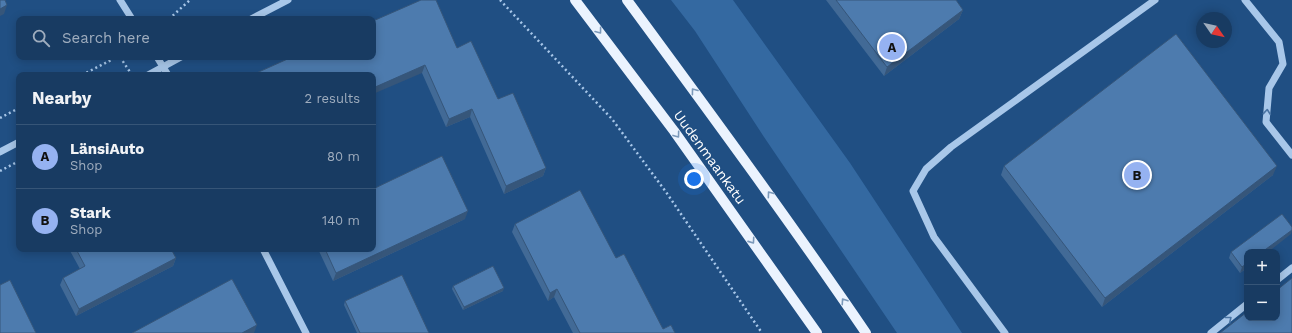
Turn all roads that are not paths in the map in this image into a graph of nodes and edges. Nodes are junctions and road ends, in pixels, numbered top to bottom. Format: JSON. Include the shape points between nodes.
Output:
{"nodes":[{"id":1,"x":120,"y":0,"type":"edge"},
{"id":2,"x":288,"y":0,"type":"edge"},
{"id":3,"x":575,"y":0,"type":"edge"},
{"id":4,"x":627,"y":0,"type":"edge"},
{"id":5,"x":1155,"y":0,"type":"edge"},
{"id":6,"x":1245,"y":0,"type":"edge"},
{"id":7,"x":130,"y":16,"type":"edge"},
{"id":8,"x":257,"y":16,"type":"edge"},
{"id":9,"x":159,"y":60,"type":"edge"},
{"id":10,"x":176,"y":60,"type":"edge"},
{"id":11,"x":164,"y":67,"type":"junction"},
{"id":12,"x":154,"y":72,"type":"edge"},
{"id":13,"x":166,"y":72,"type":"edge"},
{"id":14,"x":16,"y":144,"type":"edge"},
{"id":15,"x":0,"y":152,"type":"edge"},
{"id":16,"x":1292,"y":155,"type":"edge"},
{"id":17,"x":265,"y":252,"type":"edge"},
{"id":18,"x":1292,"y":268,"type":"edge"},
{"id":19,"x":1280,"y":278,"type":"edge"},
{"id":20,"x":1244,"y":306,"type":"edge"},
{"id":21,"x":306,"y":333,"type":"edge"},
{"id":22,"x":817,"y":333,"type":"edge"},
{"id":23,"x":866,"y":333,"type":"edge"},
{"id":24,"x":1005,"y":333,"type":"edge"},
{"id":25,"x":1211,"y":333,"type":"edge"}],
"edges":[{"from":1,"to":7,"type":"street"},
{"from":2,"to":8,"type":"street"},
{"from":3,"to":22,"type":"main road","name":"Uudenmaankatu","one_way":true,"via":[[674,131]]},
{"from":23,"to":4,"type":"main road","name":"Uudenmaankatu","one_way":true,"via":[[796,230]]},
{"from":5,"to":24,"type":"street","via":[[951,147],[926,169],[913,190],[934,237]]},
{"from":16,"to":6,"type":"street","one_way":true,"via":[[1266,122],[1269,88],[1283,64],[1278,42]]},
{"from":9,"to":11,"type":"street"},
{"from":10,"to":11,"type":"street"},
{"from":11,"to":12,"type":"street"},
{"from":11,"to":13,"type":"street"},
{"from":14,"to":15,"type":"street"},
{"from":17,"to":21,"type":"street"},
{"from":18,"to":19,"type":"street"},
{"from":25,"to":20,"type":"street","one_way":true}]}
